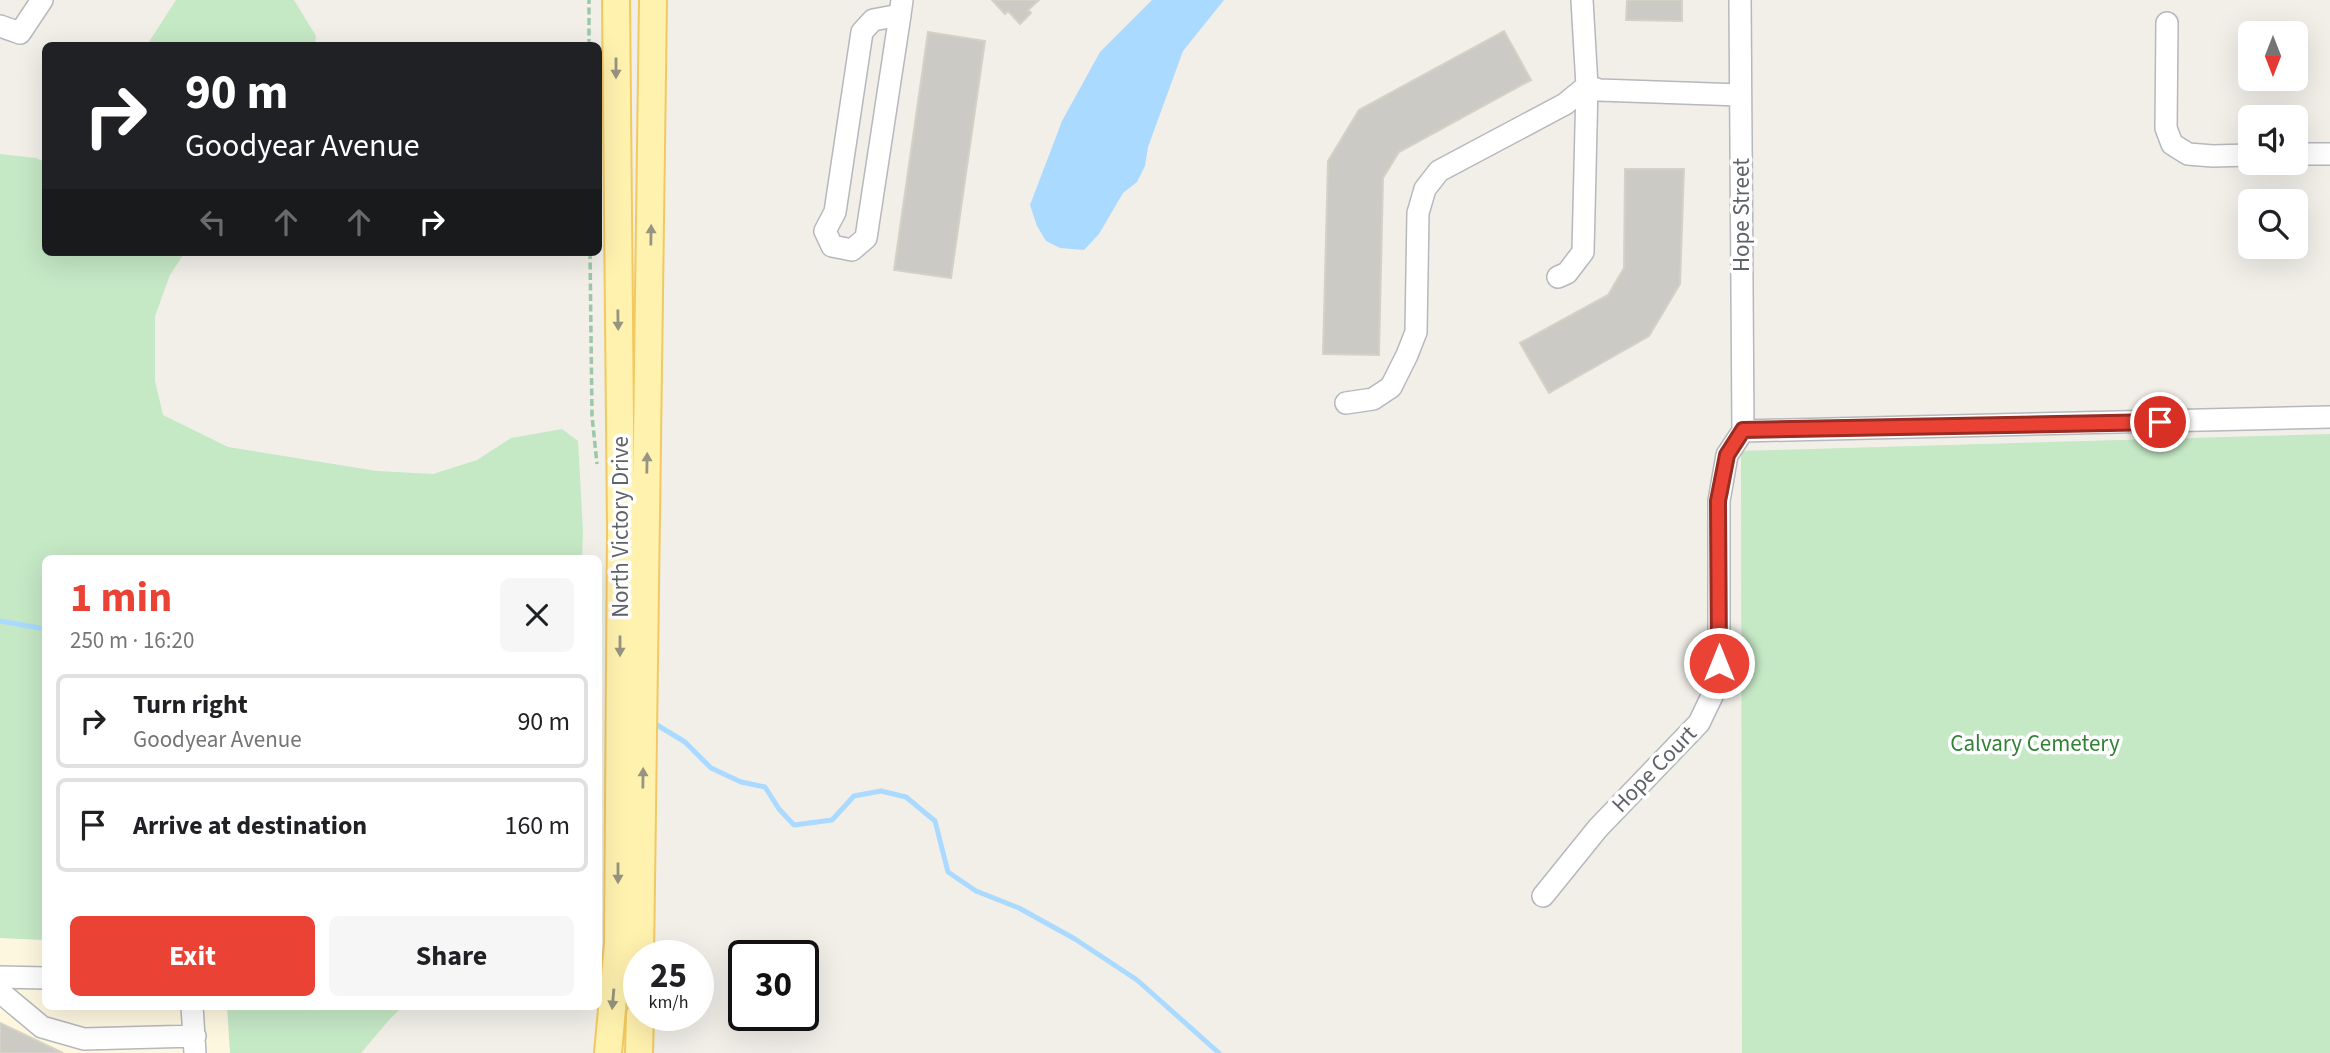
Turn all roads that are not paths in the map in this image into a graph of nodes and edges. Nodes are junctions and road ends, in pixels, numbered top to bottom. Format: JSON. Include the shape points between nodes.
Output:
{"nodes":[{"id":1,"x":42,"y":0,"type":"edge"},
{"id":2,"x":617,"y":0,"type":"edge"},
{"id":3,"x":653,"y":0,"type":"edge"},
{"id":4,"x":1582,"y":0,"type":"edge"},
{"id":5,"x":1740,"y":0,"type":"edge"},
{"id":6,"x":901,"y":7,"type":"edge"},
{"id":7,"x":2167,"y":23,"type":"dead end"},
{"id":8,"x":0,"y":26,"type":"edge"},
{"id":9,"x":1587,"y":86,"type":"junction"},
{"id":10,"x":1740,"y":95,"type":"junction"},
{"id":11,"x":2308,"y":154,"type":"edge"},
{"id":12,"x":2330,"y":154,"type":"edge"},
{"id":13,"x":2238,"y":155,"type":"edge"},
{"id":14,"x":1558,"y":277,"type":"dead end"},
{"id":15,"x":1346,"y":403,"type":"dead end"},
{"id":16,"x":2330,"y":417,"type":"edge"},
{"id":17,"x":1743,"y":430,"type":"junction"},
{"id":18,"x":633,"y":530,"type":"junction"},
{"id":19,"x":1543,"y":896,"type":"dead end"},
{"id":20,"x":633,"y":940,"type":"edge"},
{"id":21,"x":0,"y":977,"type":"edge"},
{"id":22,"x":42,"y":978,"type":"edge"},
{"id":23,"x":623,"y":990,"type":"edge"},
{"id":24,"x":0,"y":992,"type":"edge"},
{"id":25,"x":192,"y":1010,"type":"edge"},
{"id":26,"x":640,"y":1031,"type":"edge"},
{"id":27,"x":195,"y":1045,"type":"edge"},
{"id":28,"x":84,"y":1046,"type":"edge"},
{"id":29,"x":608,"y":1053,"type":"edge"},
{"id":30,"x":639,"y":1053,"type":"edge"}],
"edges":[{"from":1,"to":8,"type":"street","via":[[20,33]]},
{"from":2,"to":18,"type":"main road","name":"North Victory Drive","one_way":true},
{"from":18,"to":3,"type":"main road","name":"North Victory Drive","one_way":true},
{"from":4,"to":9,"type":"street"},
{"from":5,"to":10,"type":"street","name":"Hope Street"},
{"from":6,"to":6,"type":"street","via":[[866,238],[852,250],[832,246],[825,231],[835,212],[862,32],[873,20]]},
{"from":7,"to":13,"type":"street","via":[[2166,128],[2172,144],[2188,154]]},
{"from":9,"to":10,"type":"street"},
{"from":9,"to":14,"type":"street","via":[[1583,252],[1567,273]]},
{"from":9,"to":15,"type":"street","via":[[1565,104],[1439,171],[1425,189],[1418,213],[1416,332],[1391,387],[1373,399]]},
{"from":10,"to":17,"type":"street","name":"Hope Street"},
{"from":11,"to":12,"type":"street"},
{"from":16,"to":17,"type":"street"},
{"from":17,"to":19,"type":"street","name":"Hope Court","via":[[1727,455],[1718,501],[1719,663],[1712,696],[1699,723],[1598,828]]},
{"from":18,"to":20,"type":"main road","name":"North Victory Drive"},
{"from":21,"to":22,"type":"street"},
{"from":23,"to":29,"type":"main road","name":"North Victory Drive","one_way":true},
{"from":24,"to":28,"type":"street","via":[[42,1027]]},
{"from":25,"to":27,"type":"street"},
{"from":26,"to":30,"type":"main road"},
{"from":27,"to":28,"type":"street"}]}
